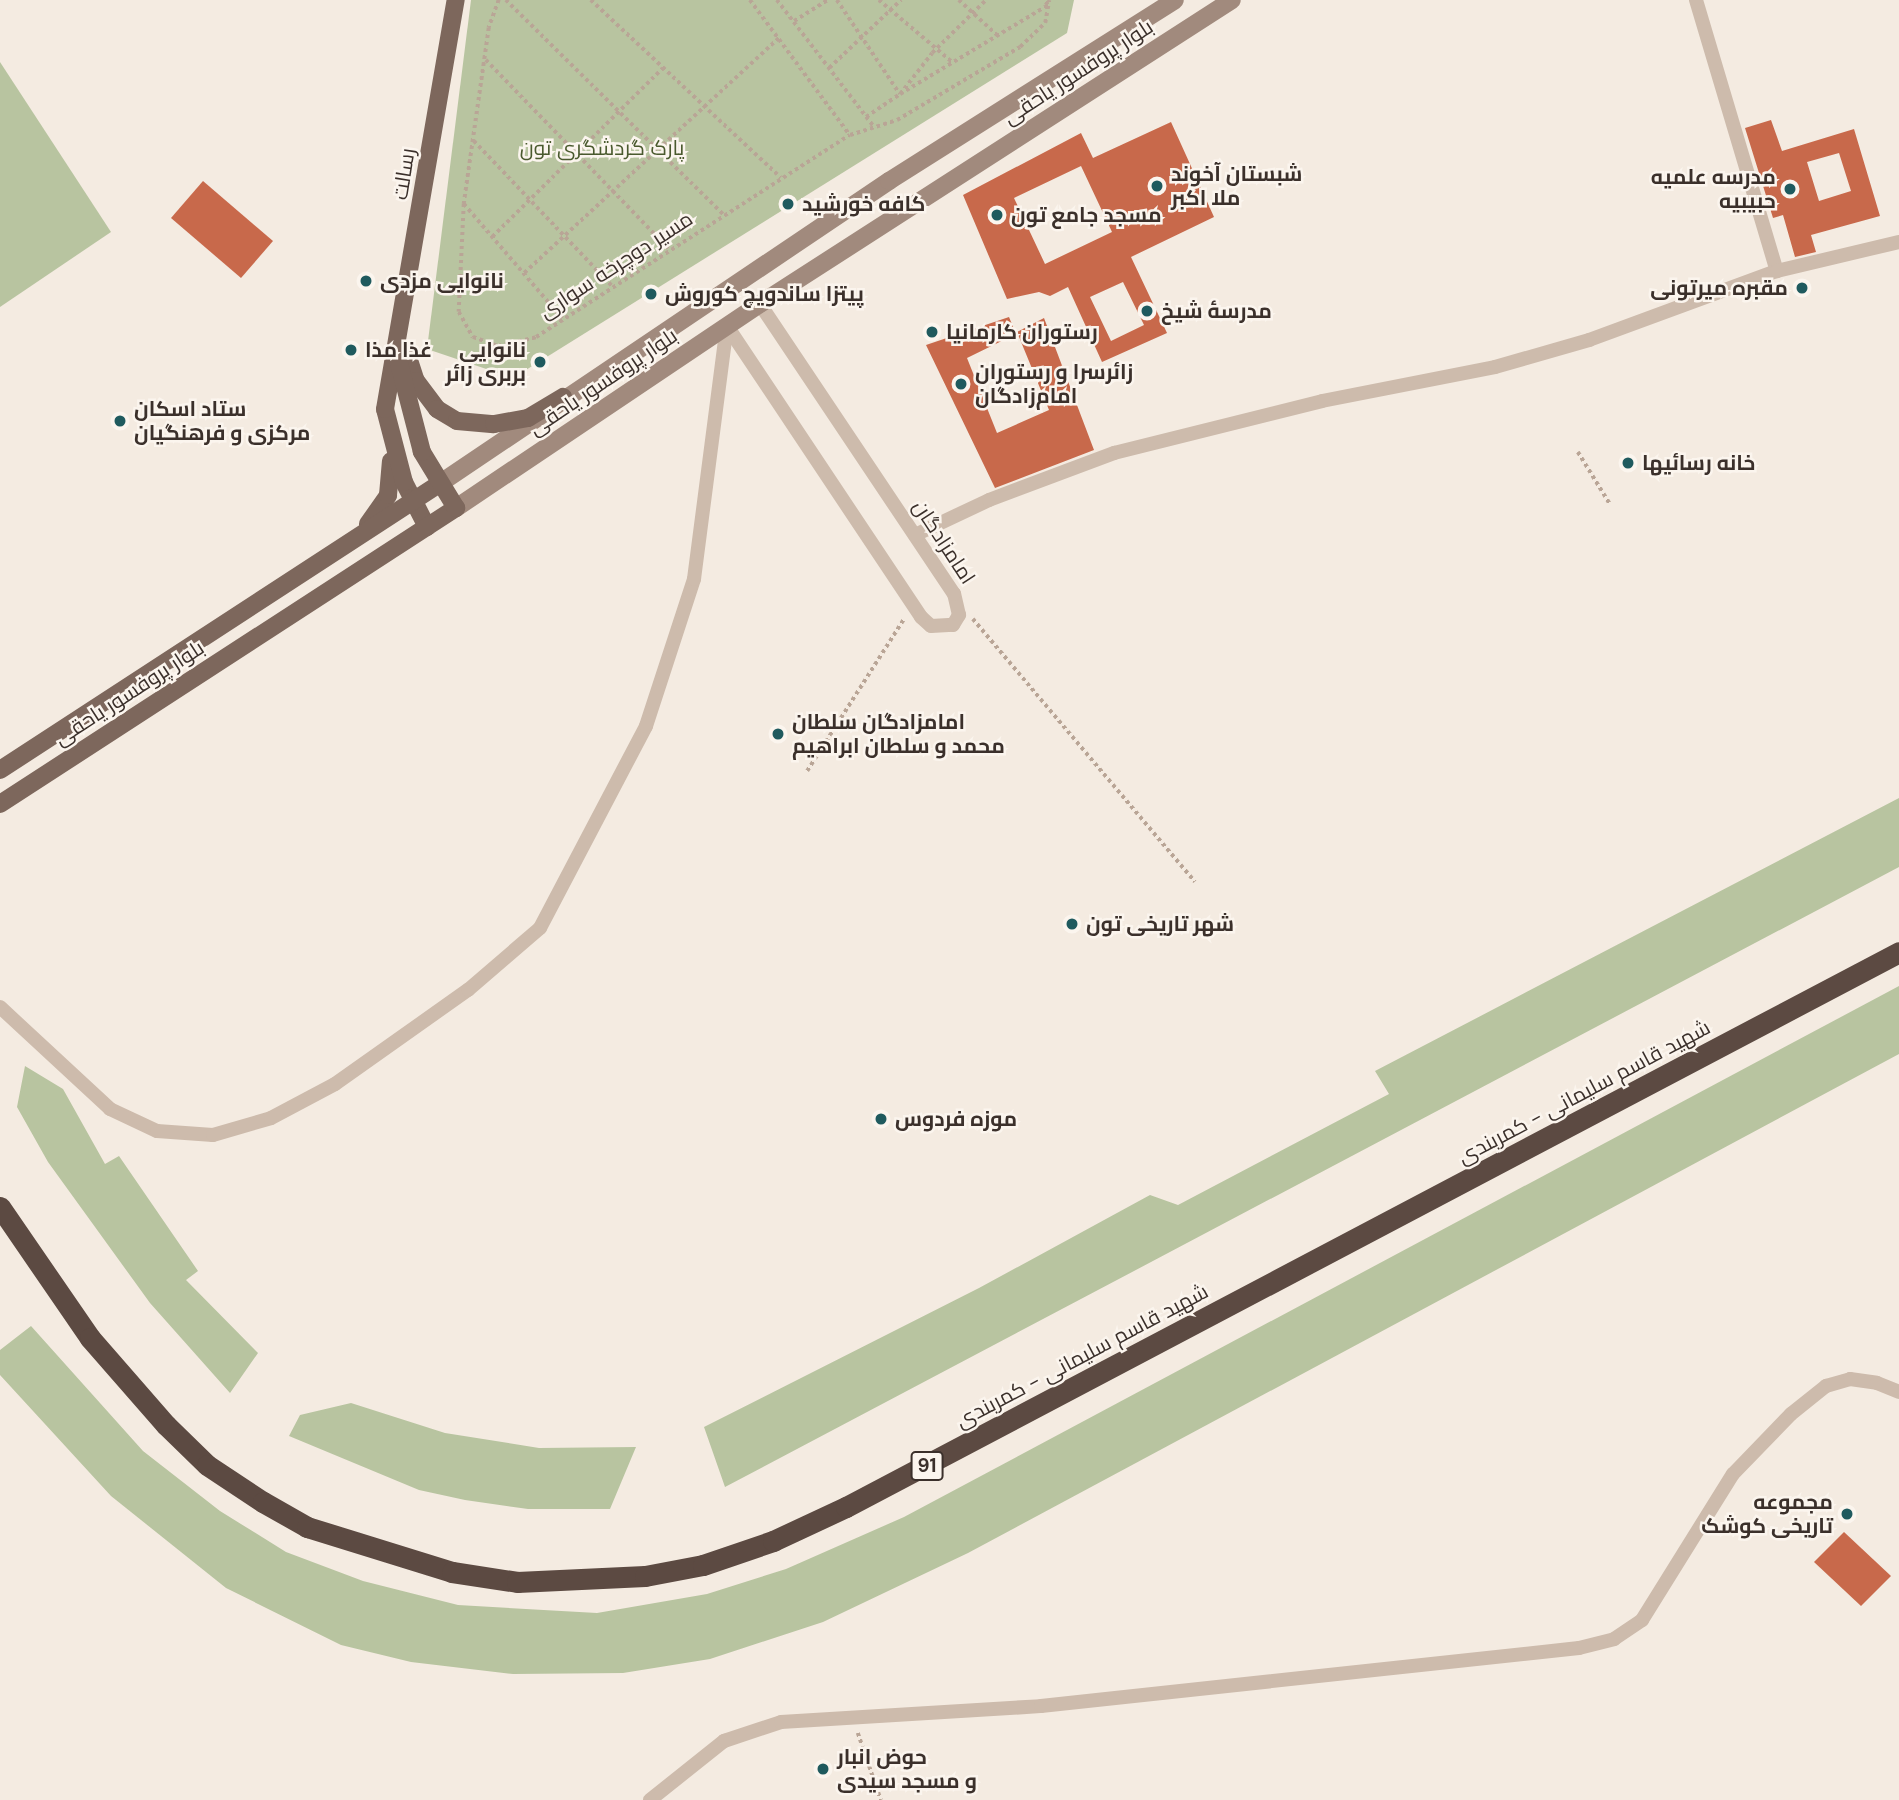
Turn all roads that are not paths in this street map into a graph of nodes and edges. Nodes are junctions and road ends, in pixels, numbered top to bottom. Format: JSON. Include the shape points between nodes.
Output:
{"nodes":[{"id":1,"x":456,"y":0,"type":"edge"},
{"id":2,"x":1175,"y":0,"type":"edge"},
{"id":3,"x":1232,"y":0,"type":"edge"},
{"id":4,"x":1696,"y":0,"type":"edge"},
{"id":5,"x":1899,"y":242,"type":"edge"},
{"id":6,"x":1777,"y":271,"type":"junction"},
{"id":7,"x":760,"y":304,"type":"junction"},
{"id":8,"x":727,"y":326,"type":"junction"},
{"id":9,"x":401,"y":335,"type":"junction"},
{"id":10,"x":397,"y":355,"type":"junction"},
{"id":11,"x":563,"y":397,"type":"junction"},
{"id":12,"x":385,"y":409,"type":"junction"},
{"id":13,"x":582,"y":423,"type":"junction"},
{"id":14,"x":435,"y":476,"type":"junction"},
{"id":15,"x":404,"y":482,"type":"junction"},
{"id":16,"x":411,"y":502,"type":"junction"},
{"id":17,"x":456,"y":508,"type":"junction"},
{"id":18,"x":426,"y":527,"type":"junction"},
{"id":19,"x":358,"y":535,"type":"junction"},
{"id":20,"x":915,"y":535,"type":"junction"},
{"id":21,"x":0,"y":770,"type":"edge"},
{"id":22,"x":0,"y":804,"type":"edge"},
{"id":23,"x":1899,"y":952,"type":"edge"},
{"id":24,"x":0,"y":1007,"type":"edge"},
{"id":25,"x":0,"y":1207,"type":"edge"},
{"id":26,"x":1899,"y":1392,"type":"edge"},
{"id":27,"x":650,"y":1800,"type":"edge"}],
"edges":[{"from":1,"to":9,"type":"main road","name":"رسالت"},
{"from":2,"to":11,"type":"main road","name":"بلوار پروفسور یاحقی","via":[[889,181]]},
{"from":3,"to":7,"type":"main road","name":"بلوار پروفسور یاحقی"},
{"from":4,"to":6,"type":"street"},
{"from":5,"to":6,"type":"street"},
{"from":6,"to":20,"type":"street","via":[[1589,340],[1495,367],[1322,401],[1114,453],[989,500]]},
{"from":7,"to":8,"type":"main road","name":"بلوار پروفسور یاحقی"},
{"from":7,"to":20,"type":"street","name":"امامزادگان"},
{"from":8,"to":13,"type":"main road","name":"بلوار پروفسور یاحقی"},
{"from":8,"to":20,"type":"street","name":"امامزادگان","via":[[913,606],[930,626],[953,625],[959,602]]},
{"from":8,"to":24,"type":"street","via":[[694,579],[646,726],[540,928],[458,998],[335,1084],[271,1118],[213,1135],[157,1131],[110,1109]]},
{"from":9,"to":10,"type":"main road","name":"رسالت"},
{"from":9,"to":11,"type":"main road","via":[[416,381],[437,409],[457,421],[494,425],[528,418]]},
{"from":10,"to":12,"type":"main road","name":"رسالت"},
{"from":10,"to":14,"type":"main road","name":"رسالت","via":[[416,432]]},
{"from":11,"to":13,"type":"main road"},
{"from":11,"to":14,"type":"main road","name":"بلوار پروفسور یاحقی"},
{"from":12,"to":15,"type":"main road","name":"رسالت"},
{"from":12,"to":19,"type":"main road","via":[[392,480],[381,509]]},
{"from":13,"to":17,"type":"main road","name":"بلوار پروفسور یاحقی"},
{"from":14,"to":15,"type":"main road","via":[[423,485]]},
{"from":14,"to":16,"type":"main road","name":"بلوار پروفسور یاحقی"},
{"from":14,"to":17,"type":"main road","name":"رسالت"},
{"from":15,"to":16,"type":"main road","name":"رسالت"},
{"from":16,"to":18,"type":"main road","name":"رسالت"},
{"from":16,"to":19,"type":"main road","name":"بلوار پروفسور یاحقی"},
{"from":17,"to":18,"type":"main road","name":"بلوار پروفسور یاحقی"},
{"from":18,"to":22,"type":"main road","name":"بلوار پروفسور یاحقی"},
{"from":19,"to":21,"type":"main road","name":"بلوار پروفسور یاحقی"},
{"from":23,"to":25,"type":"highway","name":"شهید قاسم سلیمانی - کمربندی","number":"91","via":[[846,1507],[703,1565],[645,1576],[517,1583],[452,1572],[307,1527],[263,1502],[207,1465],[158,1416],[90,1338]]},
{"from":26,"to":27,"type":"street","via":[[1877,1382],[1850,1379],[1826,1387],[1791,1414],[1734,1474],[1642,1620],[1614,1639],[1579,1648],[1041,1706],[782,1722],[724,1741]]}]}
